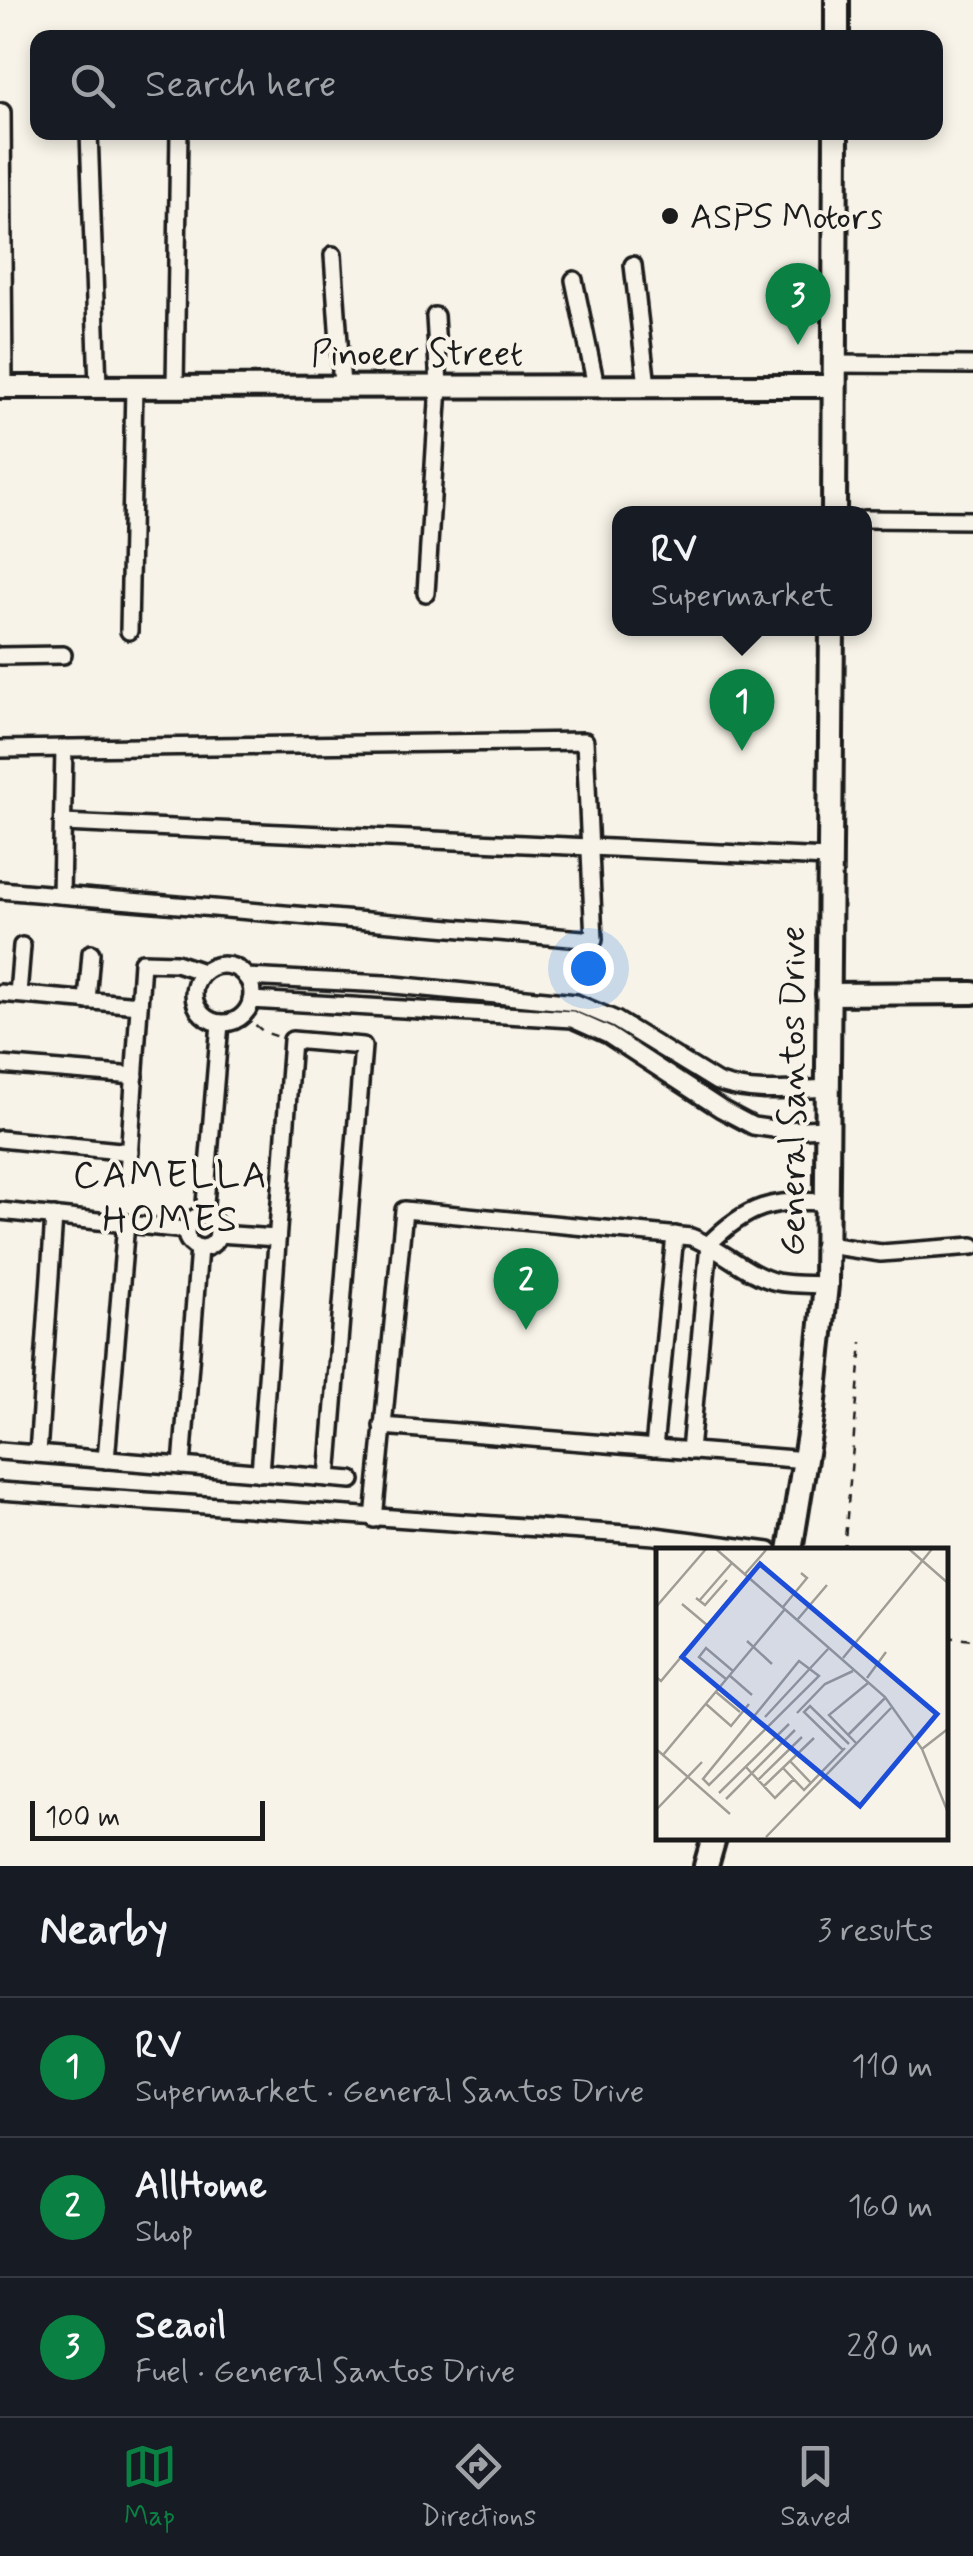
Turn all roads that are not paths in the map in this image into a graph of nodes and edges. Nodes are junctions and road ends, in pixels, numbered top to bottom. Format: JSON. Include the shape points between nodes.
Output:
{"nodes":[{"id":1,"x":837,"y":0,"type":"edge"},
{"id":2,"x":836,"y":30,"type":"edge"},
{"id":3,"x":2,"y":112,"type":"edge"},
{"id":4,"x":89,"y":140,"type":"edge"},
{"id":5,"x":179,"y":140,"type":"edge"},
{"id":6,"x":836,"y":140,"type":"edge"},
{"id":7,"x":333,"y":255,"type":"dead end"},
{"id":8,"x":633,"y":265,"type":"dead end"},
{"id":9,"x":574,"y":280,"type":"dead end"},
{"id":10,"x":436,"y":316,"type":"dead end"},
{"id":11,"x":973,"y":365,"type":"edge"},
{"id":12,"x":835,"y":375,"type":"junction"},
{"id":13,"x":98,"y":386,"type":"junction"},
{"id":14,"x":134,"y":386,"type":"junction"},
{"id":15,"x":174,"y":386,"type":"junction"},
{"id":16,"x":342,"y":386,"type":"junction"},
{"id":17,"x":438,"y":386,"type":"junction"},
{"id":18,"x":596,"y":386,"type":"junction"},
{"id":19,"x":647,"y":386,"type":"junction"},
{"id":20,"x":2,"y":388,"type":"edge"},
{"id":21,"x":834,"y":506,"type":"edge"},
{"id":22,"x":872,"y":519,"type":"edge"},
{"id":23,"x":973,"y":520,"type":"edge"},
{"id":24,"x":426,"y":593,"type":"dead end"},
{"id":25,"x":129,"y":632,"type":"dead end"},
{"id":26,"x":832,"y":636,"type":"edge"},
{"id":27,"x":63,"y":655,"type":"dead end"},
{"id":28,"x":0,"y":656,"type":"edge"},
{"id":29,"x":64,"y":748,"type":"junction"},
{"id":30,"x":0,"y":749,"type":"edge"},
{"id":31,"x":63,"y":823,"type":"junction"},
{"id":32,"x":590,"y":847,"type":"junction"},
{"id":33,"x":828,"y":858,"type":"junction"},
{"id":34,"x":0,"y":890,"type":"edge"},
{"id":35,"x":61,"y":895,"type":"junction"},
{"id":36,"x":22,"y":946,"type":"dead end"},
{"id":37,"x":91,"y":952,"type":"dead end"},
{"id":38,"x":202,"y":972,"type":"junction"},
{"id":39,"x":246,"y":976,"type":"junction"},
{"id":40,"x":0,"y":993,"type":"edge"},
{"id":41,"x":973,"y":993,"type":"edge"},
{"id":42,"x":18,"y":994,"type":"junction"},
{"id":43,"x":827,"y":994,"type":"junction"},
{"id":44,"x":87,"y":1000,"type":"junction"},
{"id":45,"x":139,"y":1005,"type":"junction"},
{"id":46,"x":247,"y":1007,"type":"junction"},
{"id":47,"x":220,"y":1022,"type":"junction"},
{"id":48,"x":0,"y":1065,"type":"edge"},
{"id":49,"x":135,"y":1076,"type":"junction"},
{"id":50,"x":826,"y":1088,"type":"junction"},
{"id":51,"x":826,"y":1128,"type":"junction"},
{"id":52,"x":0,"y":1139,"type":"edge"},
{"id":53,"x":130,"y":1152,"type":"junction"},
{"id":54,"x":128,"y":1174,"type":"dead end"},
{"id":55,"x":827,"y":1202,"type":"junction"},
{"id":56,"x":0,"y":1211,"type":"edge"},
{"id":57,"x":54,"y":1216,"type":"junction"},
{"id":58,"x":204,"y":1216,"type":"junction"},
{"id":59,"x":126,"y":1224,"type":"junction"},
{"id":60,"x":186,"y":1230,"type":"junction"},
{"id":61,"x":218,"y":1234,"type":"junction"},
{"id":62,"x":675,"y":1235,"type":"junction"},
{"id":63,"x":277,"y":1238,"type":"junction"},
{"id":64,"x":709,"y":1244,"type":"junction"},
{"id":65,"x":828,"y":1245,"type":"junction"},
{"id":66,"x":973,"y":1246,"type":"edge"},
{"id":67,"x":199,"y":1248,"type":"junction"},
{"id":68,"x":826,"y":1286,"type":"junction"},
{"id":69,"x":382,"y":1426,"type":"junction"},
{"id":70,"x":654,"y":1448,"type":"junction"},
{"id":71,"x":690,"y":1451,"type":"junction"},
{"id":72,"x":0,"y":1452,"type":"edge"},
{"id":73,"x":38,"y":1454,"type":"junction"},
{"id":74,"x":106,"y":1460,"type":"junction"},
{"id":75,"x":806,"y":1460,"type":"junction"},
{"id":76,"x":182,"y":1466,"type":"junction"},
{"id":77,"x":260,"y":1472,"type":"junction"},
{"id":78,"x":328,"y":1478,"type":"junction"},
{"id":79,"x":352,"y":1480,"type":"dead end"},
{"id":80,"x":0,"y":1491,"type":"edge"},
{"id":81,"x":374,"y":1519,"type":"junction"},
{"id":82,"x":746,"y":1548,"type":"edge"},
{"id":83,"x":791,"y":1548,"type":"edge"},
{"id":84,"x":713,"y":1841,"type":"edge"},
{"id":85,"x":706,"y":1866,"type":"edge"}],
"edges":[{"from":1,"to":2,"type":"highway"},
{"from":3,"to":20,"type":"street"},
{"from":4,"to":13,"type":"street"},
{"from":5,"to":15,"type":"street"},
{"from":6,"to":12,"type":"highway"},
{"from":7,"to":16,"type":"street"},
{"from":8,"to":19,"type":"street"},
{"from":9,"to":18,"type":"street"},
{"from":10,"to":17,"type":"street"},
{"from":11,"to":12,"type":"street"},
{"from":12,"to":19,"type":"main road","name":"Pinoeer Street"},
{"from":12,"to":21,"type":"highway"},
{"from":13,"to":14,"type":"main road","name":"Pinoeer Street"},
{"from":13,"to":20,"type":"main road","name":"Pinoeer Street"},
{"from":14,"to":15,"type":"main road","name":"Pinoeer Street"},
{"from":14,"to":25,"type":"street"},
{"from":15,"to":16,"type":"main road","name":"Pinoeer Street"},
{"from":16,"to":17,"type":"main road","name":"Pinoeer Street"},
{"from":17,"to":18,"type":"main road","name":"Pinoeer Street"},
{"from":17,"to":24,"type":"street"},
{"from":18,"to":19,"type":"main road","name":"Pinoeer Street"},
{"from":22,"to":23,"type":"street"},
{"from":26,"to":33,"type":"highway","name":"General Santos Drive"},
{"from":27,"to":28,"type":"street"},
{"from":29,"to":30,"type":"street"},
{"from":29,"to":31,"type":"street"},
{"from":29,"to":32,"type":"street","via":[[585,740]]},
{"from":31,"to":32,"type":"street"},
{"from":31,"to":35,"type":"street"},
{"from":32,"to":33,"type":"street"},
{"from":32,"to":35,"type":"street","via":[[594,940]]},
{"from":33,"to":43,"type":"highway","name":"General Santos Drive"},
{"from":34,"to":35,"type":"street"},
{"from":36,"to":42,"type":"street"},
{"from":37,"to":44,"type":"street"},
{"from":38,"to":39,"type":"street","via":[[226,964]]},
{"from":38,"to":45,"type":"street","via":[[142,962]]},
{"from":38,"to":47,"type":"street","via":[[195,1003],[205,1017]]},
{"from":39,"to":46,"type":"street","via":[[252,992]]},
{"from":39,"to":50,"type":"street","via":[[576,1003],[734,1088]]},
{"from":40,"to":42,"type":"street"},
{"from":41,"to":43,"type":"main road"},
{"from":42,"to":44,"type":"street"},
{"from":43,"to":50,"type":"highway","name":"General Santos Drive"},
{"from":44,"to":45,"type":"street"},
{"from":45,"to":49,"type":"street"},
{"from":46,"to":47,"type":"street"},
{"from":46,"to":51,"type":"street","via":[[572,1020],[608,1034],[753,1126]]},
{"from":47,"to":58,"type":"street"},
{"from":48,"to":49,"type":"street"},
{"from":49,"to":53,"type":"street"},
{"from":50,"to":51,"type":"highway","name":"General Santos Drive"},
{"from":51,"to":55,"type":"highway","name":"General Santos Drive"},
{"from":52,"to":53,"type":"street"},
{"from":53,"to":54,"type":"street"},
{"from":55,"to":64,"type":"street","via":[[789,1200],[760,1208],[732,1221]]},
{"from":55,"to":65,"type":"highway","name":"General Santos Drive"},
{"from":56,"to":57,"type":"street"},
{"from":57,"to":59,"type":"street"},
{"from":57,"to":73,"type":"street"},
{"from":58,"to":60,"type":"street"},
{"from":58,"to":61,"type":"street"},
{"from":59,"to":60,"type":"street"},
{"from":59,"to":74,"type":"street"},
{"from":60,"to":67,"type":"street"},
{"from":61,"to":63,"type":"street"},
{"from":61,"to":67,"type":"street"},
{"from":62,"to":64,"type":"street"},
{"from":62,"to":69,"type":"street","via":[[404,1210]]},
{"from":62,"to":70,"type":"street"},
{"from":63,"to":77,"type":"street"},
{"from":63,"to":78,"type":"street","via":[[292,1040],[363,1046]]},
{"from":64,"to":68,"type":"street","via":[[776,1282]]},
{"from":64,"to":71,"type":"street"},
{"from":65,"to":66,"type":"street","via":[[880,1253]]},
{"from":65,"to":68,"type":"highway","name":"General Santos Drive"},
{"from":67,"to":76,"type":"street"},
{"from":68,"to":75,"type":"highway","name":"General Santos Drive"},
{"from":69,"to":70,"type":"street"},
{"from":69,"to":81,"type":"street"},
{"from":70,"to":71,"type":"street"},
{"from":71,"to":75,"type":"street"},
{"from":72,"to":73,"type":"street"},
{"from":73,"to":74,"type":"street"},
{"from":74,"to":76,"type":"street"},
{"from":75,"to":83,"type":"highway","name":"General Santos Drive"},
{"from":76,"to":77,"type":"street"},
{"from":77,"to":78,"type":"street"},
{"from":78,"to":79,"type":"street"},
{"from":80,"to":81,"type":"street"},
{"from":81,"to":82,"type":"street"},
{"from":84,"to":85,"type":"highway"}]}
